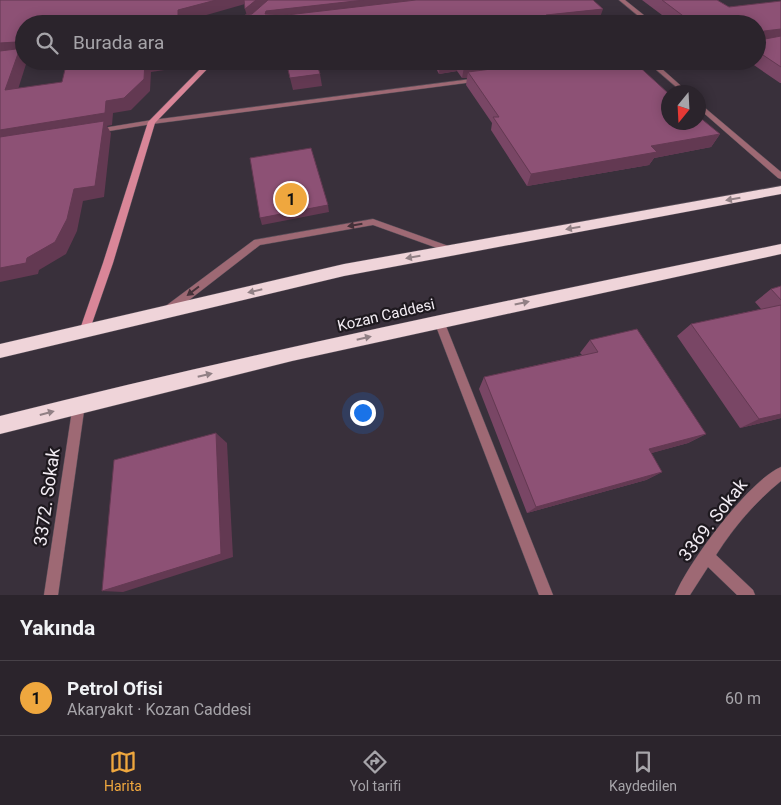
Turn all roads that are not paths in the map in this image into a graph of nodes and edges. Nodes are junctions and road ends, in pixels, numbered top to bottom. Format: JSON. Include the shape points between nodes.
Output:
{"nodes":[{"id":1,"x":622,"y":0,"type":"edge"},
{"id":2,"x":641,"y":15,"type":"edge"},
{"id":3,"x":203,"y":70,"type":"edge"},
{"id":4,"x":659,"y":70,"type":"edge"},
{"id":5,"x":483,"y":80,"type":"edge"},
{"id":6,"x":677,"y":85,"type":"edge"},
{"id":7,"x":706,"y":111,"type":"edge"},
{"id":8,"x":152,"y":122,"type":"junction"},
{"id":9,"x":85,"y":133,"type":"edge"},
{"id":10,"x":781,"y":176,"type":"edge"},
{"id":11,"x":781,"y":190,"type":"edge"},
{"id":12,"x":781,"y":249,"type":"edge"},
{"id":13,"x":451,"y":250,"type":"junction"},
{"id":14,"x":164,"y":313,"type":"junction"},
{"id":15,"x":439,"y":321,"type":"junction"},
{"id":16,"x":84,"y":332,"type":"junction"},
{"id":17,"x":0,"y":351,"type":"edge"},
{"id":18,"x":79,"y":404,"type":"junction"},
{"id":19,"x":0,"y":425,"type":"edge"},
{"id":20,"x":781,"y":473,"type":"edge"},
{"id":21,"x":706,"y":554,"type":"junction"},
{"id":22,"x":51,"y":595,"type":"edge"},
{"id":23,"x":546,"y":595,"type":"edge"},
{"id":24,"x":682,"y":595,"type":"edge"},
{"id":25,"x":748,"y":595,"type":"edge"}],
"edges":[{"from":1,"to":2,"type":"street"},
{"from":3,"to":8,"type":"main road"},
{"from":4,"to":6,"type":"street"},
{"from":5,"to":8,"type":"street"},
{"from":7,"to":10,"type":"street"},
{"from":8,"to":9,"type":"street"},
{"from":8,"to":16,"type":"main road"},
{"from":11,"to":13,"type":"highway","one_way":true},
{"from":15,"to":12,"type":"highway","name":"Kozan Caddesi","one_way":true},
{"from":13,"to":14,"type":"highway","one_way":true,"via":[[344,270]]},
{"from":13,"to":14,"type":"street","one_way":true,"via":[[372,222],[257,242]]},
{"from":14,"to":16,"type":"highway"},
{"from":18,"to":15,"type":"highway","name":"Kozan Caddesi","one_way":true},
{"from":15,"to":23,"type":"street"},
{"from":16,"to":17,"type":"highway"},
{"from":19,"to":18,"type":"highway","name":"Kozan Caddesi","one_way":true},
{"from":18,"to":22,"type":"street","name":"3372. Sokak"},
{"from":20,"to":21,"type":"street","name":"3369. Sokak","via":[[762,486]]},
{"from":21,"to":24,"type":"street","name":"3369. Sokak"},
{"from":21,"to":25,"type":"street"}]}
